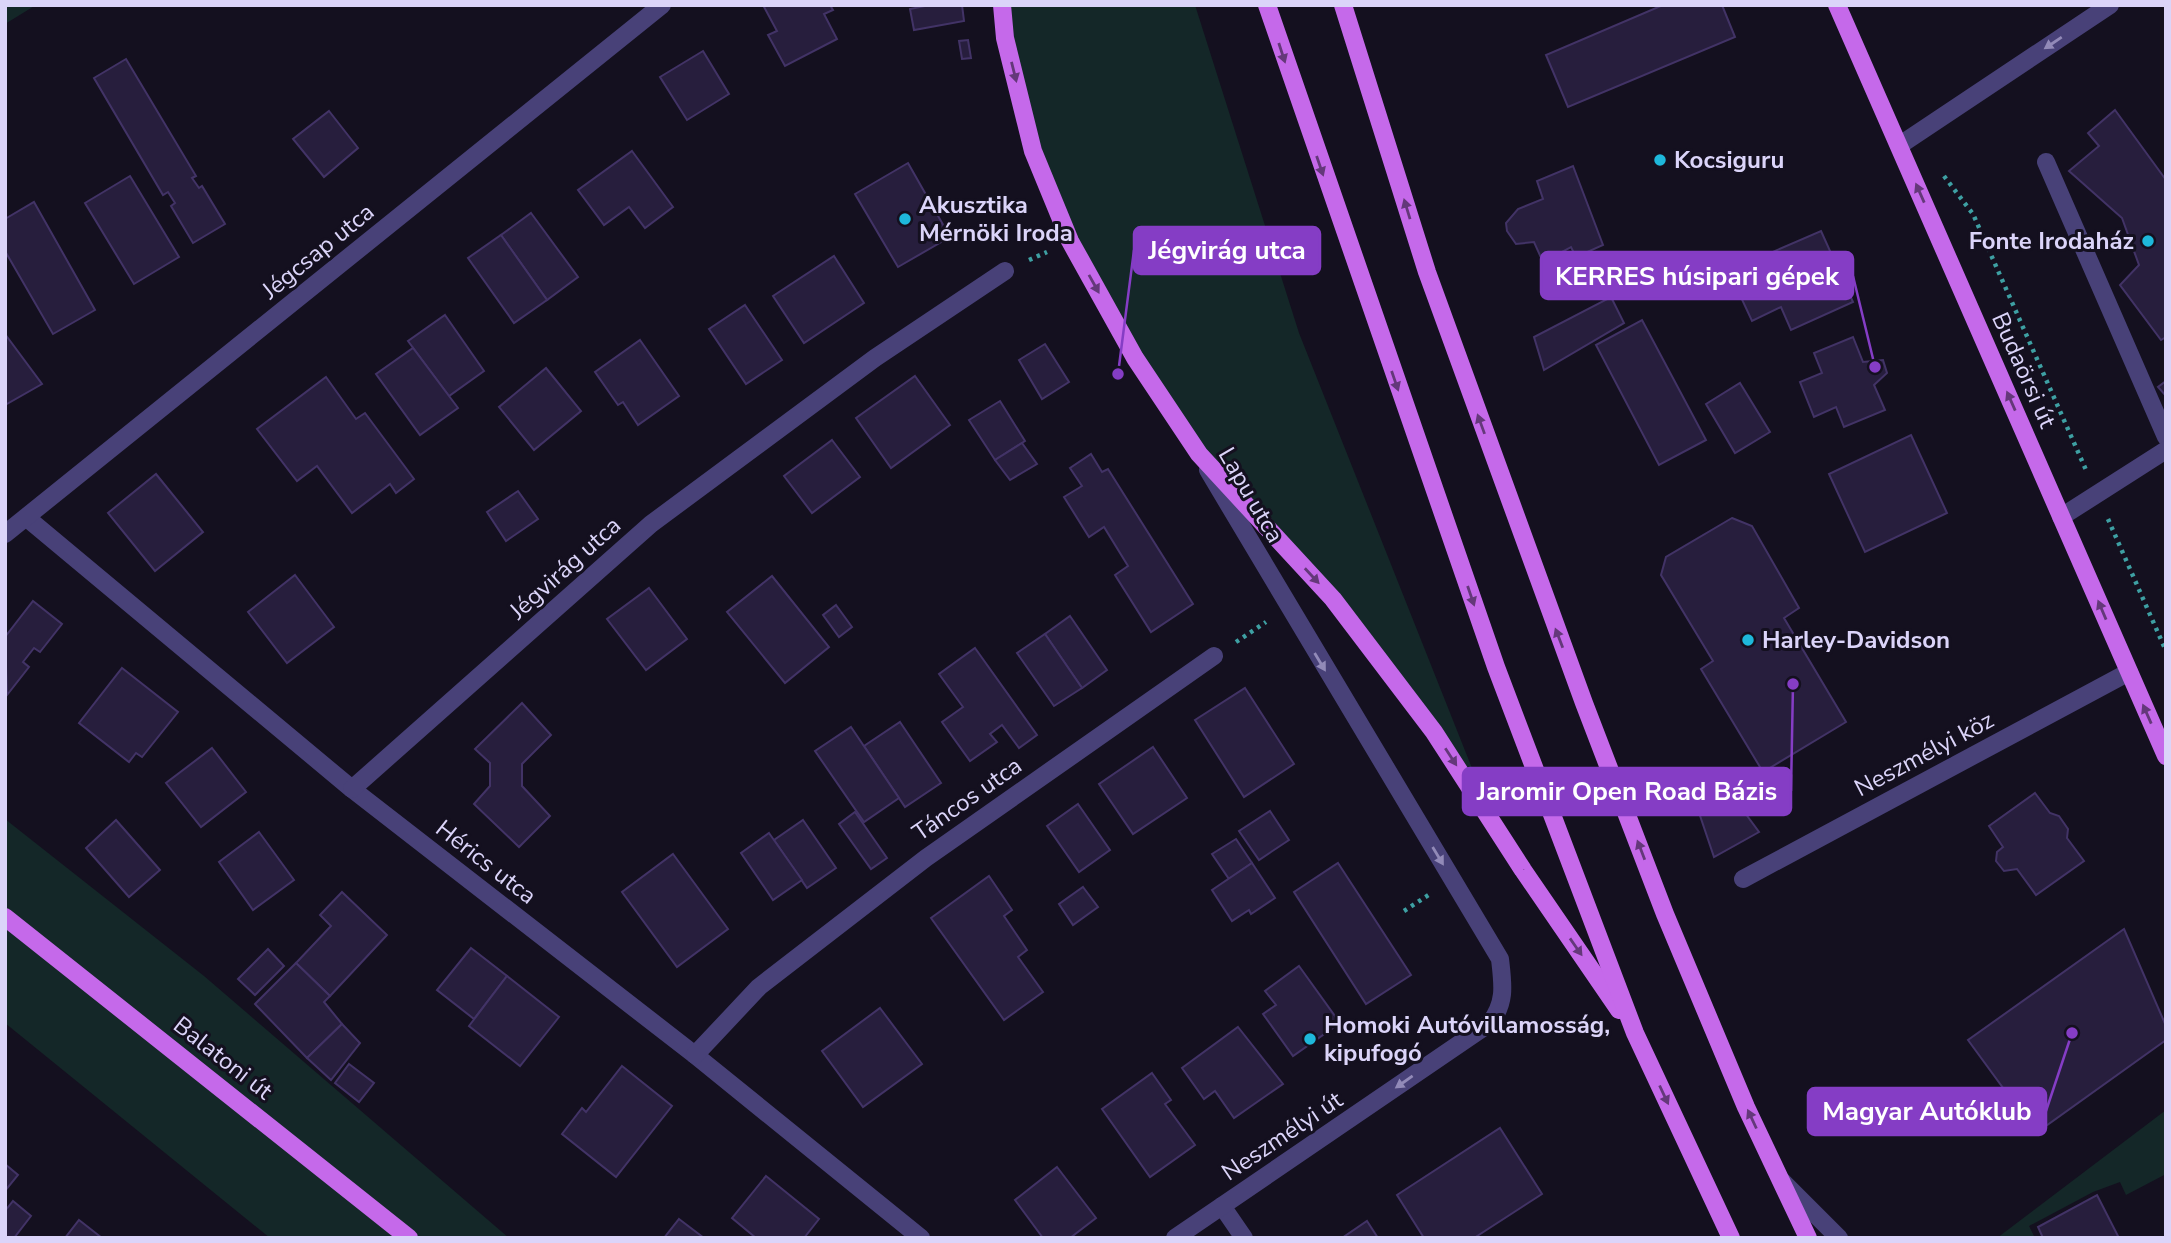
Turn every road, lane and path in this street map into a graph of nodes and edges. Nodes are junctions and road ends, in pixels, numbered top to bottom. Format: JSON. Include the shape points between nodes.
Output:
{"nodes":[{"id":1,"x":662,"y":5,"type":"edge"},
{"id":2,"x":1002,"y":5,"type":"edge"},
{"id":3,"x":1267,"y":5,"type":"edge"},
{"id":4,"x":1343,"y":5,"type":"edge"},
{"id":5,"x":1837,"y":5,"type":"edge"},
{"id":6,"x":2110,"y":5,"type":"edge"},
{"id":7,"x":1924,"y":129,"type":"junction"},
{"id":8,"x":1900,"y":145,"type":"junction"},
{"id":9,"x":2046,"y":162,"type":"dead end"},
{"id":10,"x":1070,"y":241,"type":"junction"},
{"id":11,"x":1005,"y":271,"type":"joint"},
{"id":12,"x":2166,"y":437,"type":"edge"},
{"id":13,"x":2166,"y":450,"type":"edge"},
{"id":14,"x":1199,"y":454,"type":"junction"},
{"id":15,"x":2097,"y":494,"type":"junction"},
{"id":16,"x":2062,"y":517,"type":"junction"},
{"id":17,"x":27,"y":518,"type":"junction"},
{"id":18,"x":5,"y":534,"type":"edge"},
{"id":19,"x":1288,"y":608,"type":"junction"},
{"id":20,"x":2166,"y":651,"type":"edge"},
{"id":21,"x":1214,"y":656,"type":"joint"},
{"id":22,"x":2129,"y":672,"type":"junction"},
{"id":23,"x":2166,"y":756,"type":"edge"},
{"id":24,"x":352,"y":789,"type":"junction"},
{"id":25,"x":1743,"y":879,"type":"dead end"},
{"id":26,"x":5,"y":917,"type":"edge"},
{"id":27,"x":1504,"y":990,"type":"joint"},
{"id":28,"x":1635,"y":1033,"type":"junction"},
{"id":29,"x":695,"y":1055,"type":"junction"},
{"id":30,"x":1781,"y":1181,"type":"junction"},
{"id":31,"x":1222,"y":1206,"type":"junction"},
{"id":32,"x":409,"y":1238,"type":"edge"},
{"id":33,"x":921,"y":1238,"type":"edge"},
{"id":34,"x":1175,"y":1238,"type":"edge"},
{"id":35,"x":1244,"y":1238,"type":"edge"},
{"id":36,"x":1731,"y":1238,"type":"edge"},
{"id":37,"x":1808,"y":1238,"type":"edge"},
{"id":38,"x":1839,"y":1238,"type":"edge"}],
"edges":[{"from":1,"to":17,"type":"street","name":"Jégcsap utca"},
{"from":2,"to":10,"type":"main road","name":"Lapu utca","one_way":true,"via":[[1005,38],[1033,151]]},
{"from":3,"to":28,"type":"main road","one_way":true,"via":[[1491,654]]},
{"from":30,"to":4,"type":"main road","one_way":true,"via":[[1665,914],[1524,545],[1427,272]]},
{"from":5,"to":8,"type":"main road","name":"Budaörsi út"},
{"from":6,"to":7,"type":"street","one_way":true},
{"from":7,"to":8,"type":"street"},
{"from":7,"to":15,"type":"path","via":[[1946,178],[1973,214]]},
{"from":16,"to":8,"type":"main road","name":"Budaörsi út","one_way":true},
{"from":9,"to":12,"type":"street"},
{"from":10,"to":11,"type":"path"},
{"from":10,"to":14,"type":"main road","name":"Lapu utca","one_way":true,"via":[[1135,358]]},
{"from":11,"to":24,"type":"street","name":"Jégvirág utca","via":[[875,358],[651,524]]},
{"from":13,"to":15,"type":"street"},
{"from":14,"to":19,"type":"street","name":"Lapu utca"},
{"from":14,"to":28,"type":"main road","one_way":true,"via":[[1333,599],[1434,732]]},
{"from":15,"to":16,"type":"street"},
{"from":15,"to":20,"type":"path"},
{"from":22,"to":16,"type":"main road","name":"Budaörsi út","one_way":true},
{"from":17,"to":18,"type":"street","name":"Jégcsap utca"},
{"from":17,"to":24,"type":"street","name":"Hérics utca"},
{"from":19,"to":21,"type":"path"},
{"from":19,"to":27,"type":"street","name":"Lapu utca","one_way":true,"via":[[1500,960]]},
{"from":21,"to":29,"type":"street","name":"Táncos utca","via":[[905,874],[759,987]]},
{"from":23,"to":22,"type":"main road","name":"Budaörsi út","one_way":true},
{"from":22,"to":25,"type":"street","name":"Neszmélyi köz"},
{"from":24,"to":29,"type":"street","name":"Hérics utca"},
{"from":26,"to":32,"type":"main road","name":"Balatoni út"},
{"from":27,"to":31,"type":"street","name":"Neszmélyi út","one_way":true,"via":[[1500,1010],[1490,1023]]},
{"from":28,"to":36,"type":"main road","one_way":true},
{"from":29,"to":33,"type":"street","name":"Hérics utca"},
{"from":30,"to":37,"type":"main road"},
{"from":30,"to":38,"type":"street"},
{"from":31,"to":34,"type":"street","name":"Neszmélyi út"},
{"from":31,"to":35,"type":"street"}]}
